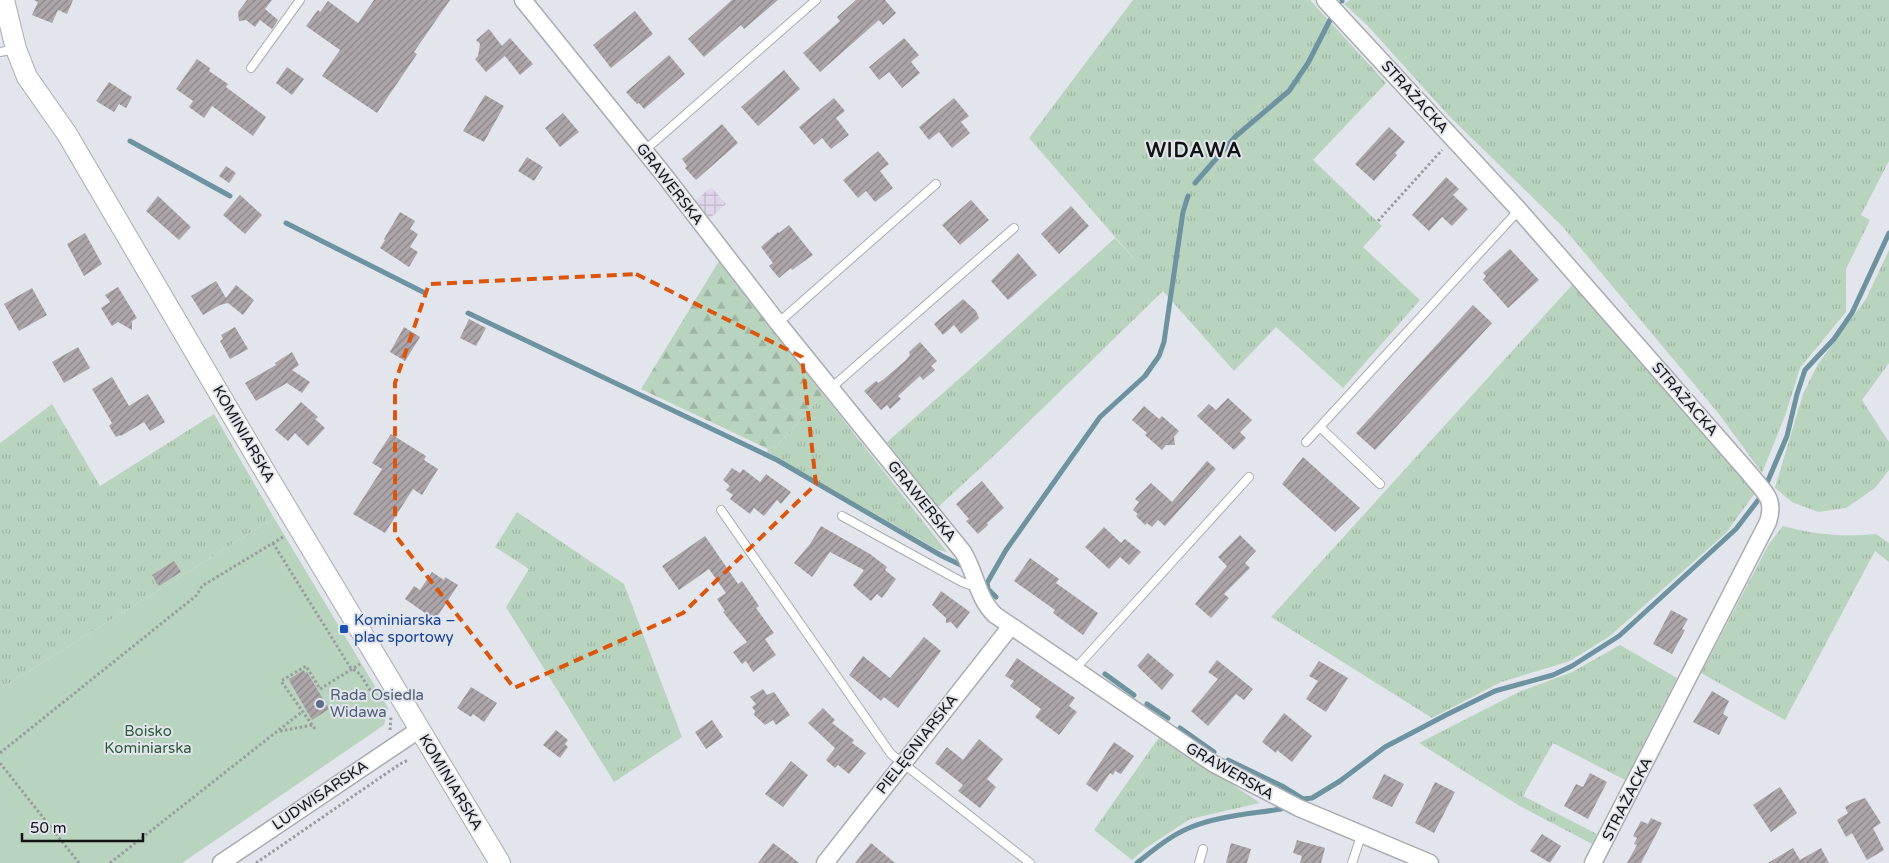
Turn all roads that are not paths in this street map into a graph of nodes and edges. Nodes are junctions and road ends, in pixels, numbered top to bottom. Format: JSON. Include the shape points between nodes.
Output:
{"nodes":[{"id":1,"x":4,"y":0,"type":"edge"},
{"id":2,"x":300,"y":0,"type":"edge"},
{"id":3,"x":522,"y":0,"type":"edge"},
{"id":4,"x":816,"y":0,"type":"edge"},
{"id":5,"x":1325,"y":0,"type":"edge"},
{"id":6,"x":8,"y":50,"type":"edge"},
{"id":7,"x":251,"y":68,"type":"dead end"},
{"id":8,"x":644,"y":150,"type":"junction"},
{"id":9,"x":936,"y":184,"type":"dead end"},
{"id":10,"x":1519,"y":210,"type":"junction"},
{"id":11,"x":1014,"y":228,"type":"dead end"},
{"id":12,"x":778,"y":324,"type":"junction"},
{"id":13,"x":831,"y":388,"type":"junction"},
{"id":14,"x":1320,"y":427,"type":"junction"},
{"id":15,"x":1306,"y":442,"type":"dead end"},
{"id":16,"x":1249,"y":477,"type":"dead end"},
{"id":17,"x":1380,"y":484,"type":"dead end"},
{"id":18,"x":721,"y":510,"type":"dead end"},
{"id":19,"x":842,"y":516,"type":"dead end"},
{"id":20,"x":978,"y":585,"type":"junction"},
{"id":21,"x":1011,"y":626,"type":"junction"},
{"id":22,"x":1075,"y":669,"type":"junction"},
{"id":23,"x":420,"y":729,"type":"junction"},
{"id":24,"x":902,"y":763,"type":"junction"},
{"id":25,"x":1362,"y":833,"type":"junction"},
{"id":26,"x":1203,"y":849,"type":"dead end"},
{"id":27,"x":221,"y":863,"type":"edge"},
{"id":28,"x":500,"y":863,"type":"edge"},
{"id":29,"x":825,"y":863,"type":"edge"},
{"id":30,"x":1030,"y":863,"type":"edge"},
{"id":31,"x":1199,"y":863,"type":"edge"},
{"id":32,"x":1352,"y":863,"type":"edge"},
{"id":33,"x":1430,"y":863,"type":"edge"},
{"id":34,"x":1593,"y":863,"type":"edge"}],
"edges":[{"from":1,"to":6,"type":"street","name":"KOMINIARSKA"},
{"from":2,"to":7,"type":"lane"},
{"from":3,"to":8,"type":"street","name":"GRAWERSKA"},
{"from":4,"to":8,"type":"lane"},
{"from":5,"to":10,"type":"street","name":"STRAŻACKA"},
{"from":6,"to":23,"type":"street","name":"KOMINIARSKA","via":[[66,134]]},
{"from":8,"to":12,"type":"street","name":"GRAWERSKA"},
{"from":9,"to":12,"type":"lane"},
{"from":10,"to":14,"type":"lane"},
{"from":10,"to":34,"type":"street","name":"STRAŻACKA","via":[[1750,473],[1772,506],[1768,522]]},
{"from":11,"to":13,"type":"lane"},
{"from":12,"to":13,"type":"street","name":"GRAWERSKA"},
{"from":13,"to":20,"type":"street","name":"GRAWERSKA","via":[[963,552]]},
{"from":14,"to":15,"type":"lane"},
{"from":14,"to":17,"type":"lane"},
{"from":16,"to":22,"type":"lane"},
{"from":18,"to":24,"type":"lane","via":[[891,754]]},
{"from":19,"to":20,"type":"lane","via":[[962,582]]},
{"from":20,"to":21,"type":"street","name":"GRAWERSKA","via":[[989,609]]},
{"from":21,"to":22,"type":"street","name":"GRAWERSKA"},
{"from":21,"to":24,"type":"street","name":"PIELĘGNIARSKA"},
{"from":22,"to":25,"type":"street","name":"GRAWERSKA","via":[[1214,764],[1299,808]]},
{"from":23,"to":27,"type":"street","name":"LUDWISARSKA"},
{"from":23,"to":28,"type":"street","name":"KOMINIARSKA"},
{"from":24,"to":29,"type":"street","name":"PIELĘGNIARSKA"},
{"from":24,"to":30,"type":"lane"},
{"from":25,"to":32,"type":"lane"},
{"from":25,"to":33,"type":"street","name":"GRAWERSKA"},
{"from":26,"to":31,"type":"lane"}]}
